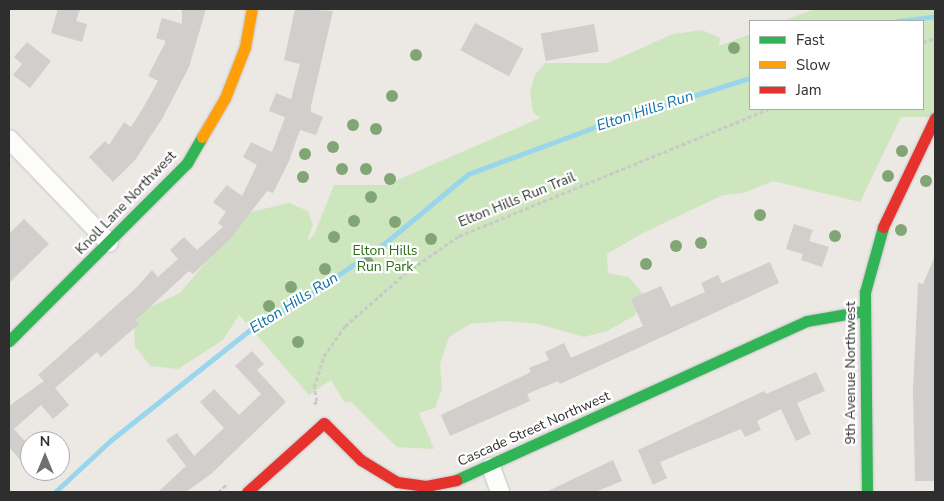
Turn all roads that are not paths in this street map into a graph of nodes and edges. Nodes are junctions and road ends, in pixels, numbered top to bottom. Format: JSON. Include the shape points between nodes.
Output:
{"nodes":[{"id":1,"x":252,"y":9,"type":"edge"},
{"id":2,"x":935,"y":118,"type":"edge"},
{"id":3,"x":9,"y":139,"type":"edge"},
{"id":4,"x":108,"y":243,"type":"junction"},
{"id":5,"x":864,"y":311,"type":"junction"},
{"id":6,"x":9,"y":340,"type":"edge"},
{"id":7,"x":491,"y":467,"type":"junction"},
{"id":8,"x":247,"y":492,"type":"edge"},
{"id":9,"x":500,"y":492,"type":"edge"},
{"id":10,"x":867,"y":492,"type":"edge"}],
"edges":[{"from":1,"to":4,"type":"street","name":"Knoll Lane Northwest","via":[[237,70],[208,130],[170,182]]},
{"from":2,"to":5,"type":"street","name":"9th Avenue Northwest","via":[[881,232]]},
{"from":3,"to":4,"type":"street"},
{"from":4,"to":6,"type":"street","name":"Knoll Lane Northwest"},
{"from":5,"to":7,"type":"street","name":"Cascade Street Northwest","via":[[807,322]]},
{"from":5,"to":10,"type":"street","name":"9th Avenue Northwest"},
{"from":7,"to":8,"type":"street","name":"Cascade Street Northwest","via":[[442,484],[426,486],[397,482],[361,460],[324,423]]},
{"from":7,"to":9,"type":"street"}]}
